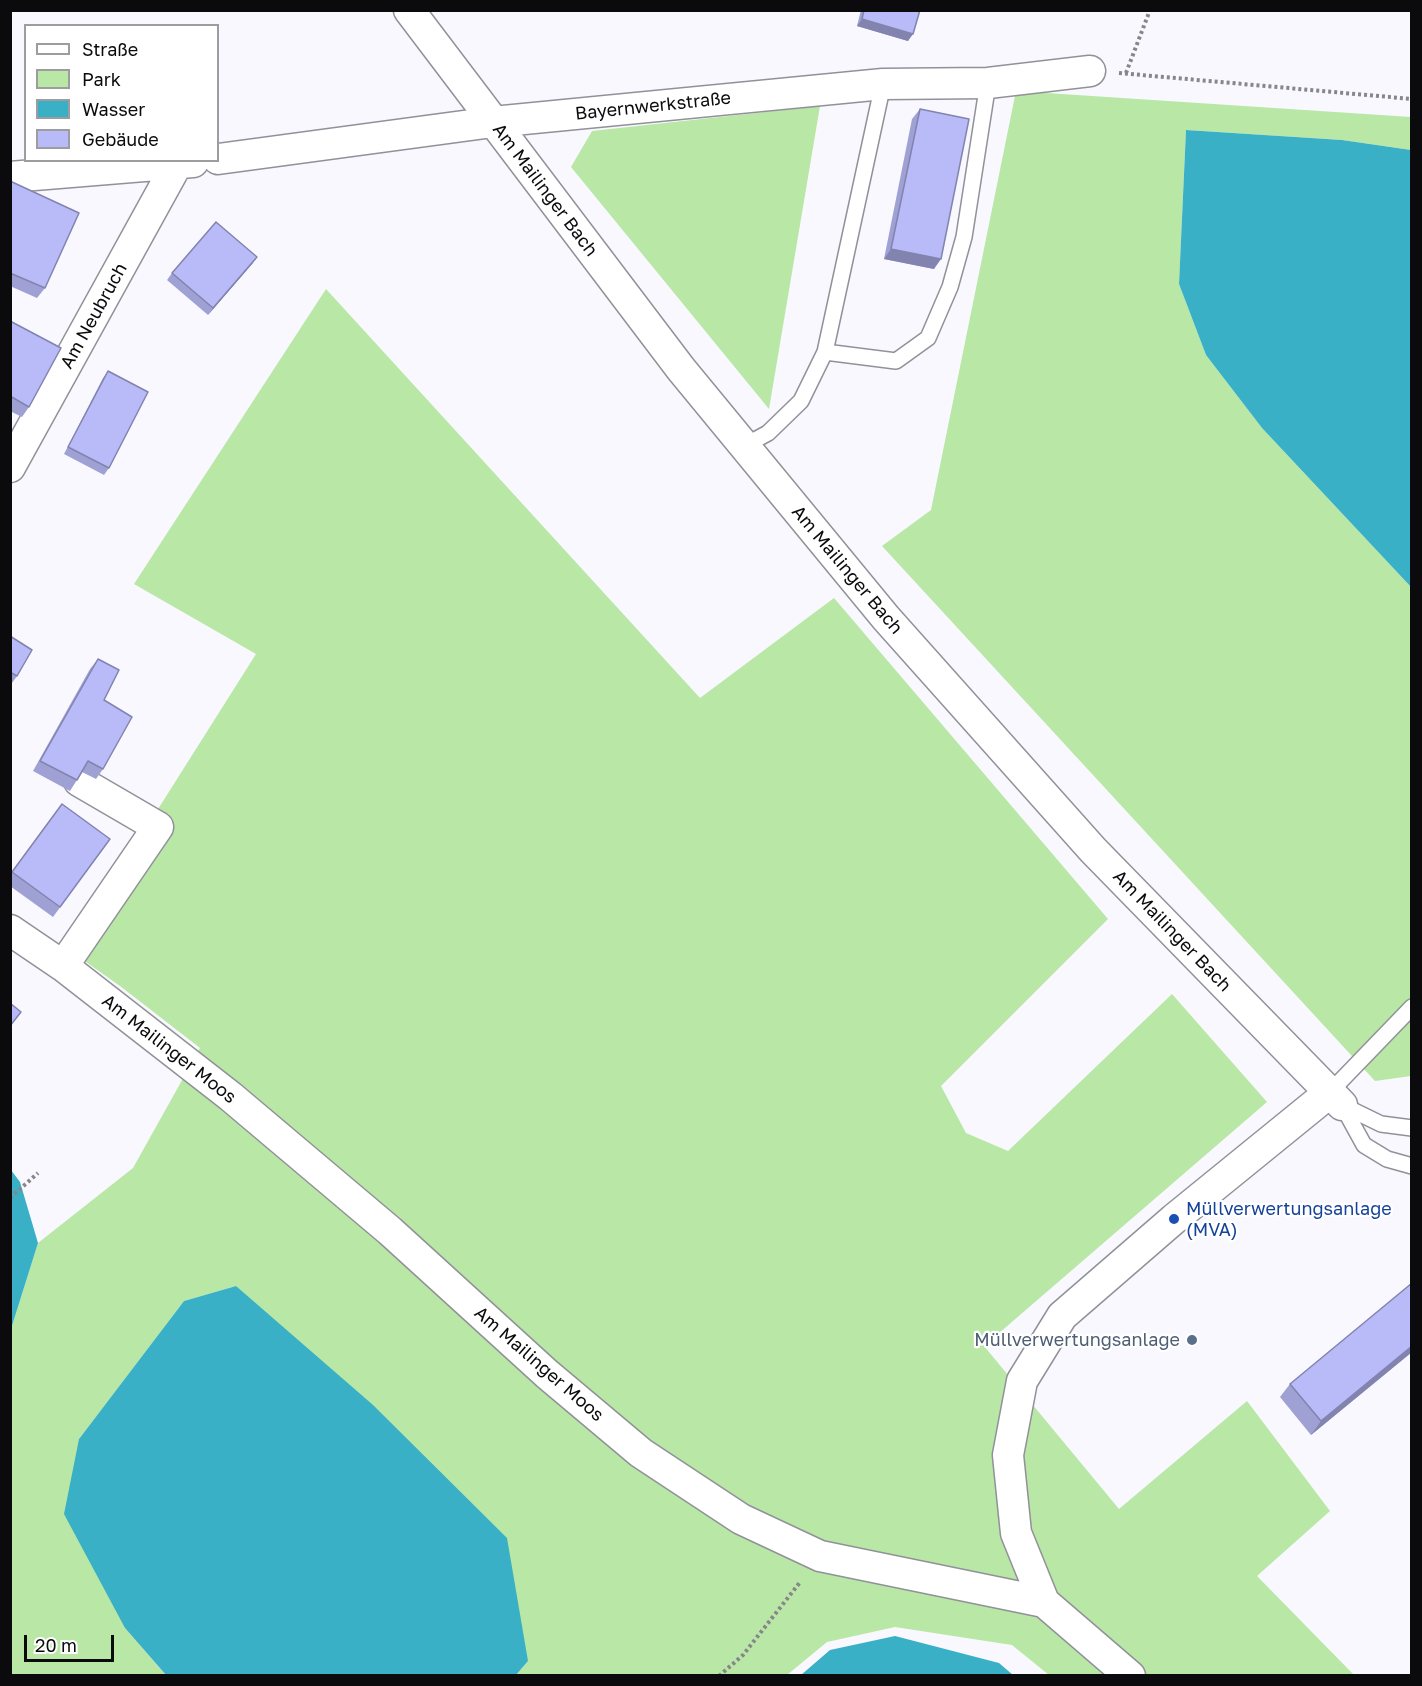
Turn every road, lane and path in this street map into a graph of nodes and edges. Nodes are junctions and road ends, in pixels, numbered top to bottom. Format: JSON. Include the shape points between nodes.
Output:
{"nodes":[{"id":1,"x":409,"y":10,"type":"edge"},
{"id":2,"x":1150,"y":10,"type":"edge"},
{"id":3,"x":1090,"y":71,"type":"joint"},
{"id":4,"x":1126,"y":73,"type":"junction"},
{"id":5,"x":988,"y":83,"type":"junction"},
{"id":6,"x":883,"y":84,"type":"junction"},
{"id":7,"x":1412,"y":99,"type":"edge"},
{"id":8,"x":493,"y":122,"type":"junction"},
{"id":9,"x":219,"y":159,"type":"edge"},
{"id":10,"x":192,"y":162,"type":"edge"},
{"id":11,"x":177,"y":164,"type":"junction"},
{"id":12,"x":10,"y":177,"type":"edge"},
{"id":13,"x":825,"y":352,"type":"junction"},
{"id":14,"x":744,"y":446,"type":"junction"},
{"id":15,"x":10,"y":467,"type":"edge"},
{"id":16,"x":79,"y":781,"type":"edge"},
{"id":17,"x":10,"y":930,"type":"edge"},
{"id":18,"x":63,"y":966,"type":"junction"},
{"id":19,"x":1412,"y":1007,"type":"edge"},
{"id":20,"x":1335,"y":1099,"type":"junction"},
{"id":21,"x":1412,"y":1128,"type":"edge"},
{"id":22,"x":1412,"y":1166,"type":"edge"},
{"id":23,"x":38,"y":1173,"type":"dead end"},
{"id":24,"x":10,"y":1198,"type":"edge"},
{"id":25,"x":820,"y":1556,"type":"junction"},
{"id":26,"x":1044,"y":1602,"type":"junction"},
{"id":27,"x":719,"y":1676,"type":"edge"},
{"id":28,"x":1130,"y":1676,"type":"edge"}],
"edges":[{"from":1,"to":8,"type":"street","name":"Am Mailinger Bach"},
{"from":2,"to":4,"type":"path"},
{"from":3,"to":4,"type":"path"},
{"from":3,"to":5,"type":"street","name":"Bayernwerkstraße"},
{"from":4,"to":7,"type":"path"},
{"from":5,"to":6,"type":"street","name":"Bayernwerkstraße"},
{"from":5,"to":13,"type":"lane","via":[[964,237],[950,287],[928,338],[896,361]]},
{"from":6,"to":8,"type":"street","name":"Bayernwerkstraße"},
{"from":6,"to":13,"type":"lane"},
{"from":8,"to":9,"type":"street","name":"Bayernwerkstraße"},
{"from":8,"to":14,"type":"street","name":"Am Mailinger Bach"},
{"from":10,"to":11,"type":"street"},
{"from":11,"to":12,"type":"street"},
{"from":11,"to":15,"type":"street","name":"Am Neubruch"},
{"from":13,"to":14,"type":"lane","via":[[801,401],[768,433]]},
{"from":14,"to":20,"type":"street","name":"Am Mailinger Bach","via":[[886,618],[1093,850]]},
{"from":16,"to":18,"type":"street","via":[[158,827]]},
{"from":17,"to":18,"type":"street","name":"Am Mailinger Moos"},
{"from":18,"to":25,"type":"street","name":"Am Mailinger Moos","via":[[248,1111],[641,1453],[741,1519]]},
{"from":19,"to":20,"type":"lane"},
{"from":20,"to":21,"type":"lane","via":[[1381,1124]]},
{"from":20,"to":22,"type":"lane","via":[[1364,1145],[1387,1159]]},
{"from":20,"to":26,"type":"street","via":[[1174,1219],[1062,1316],[1022,1381],[1009,1466],[1016,1533]]},
{"from":23,"to":24,"type":"path"},
{"from":25,"to":26,"type":"street","name":"Am Mailinger Moos"},
{"from":25,"to":27,"type":"path","via":[[743,1655]]},
{"from":26,"to":28,"type":"street","name":"Am Mailinger Moos"}]}
